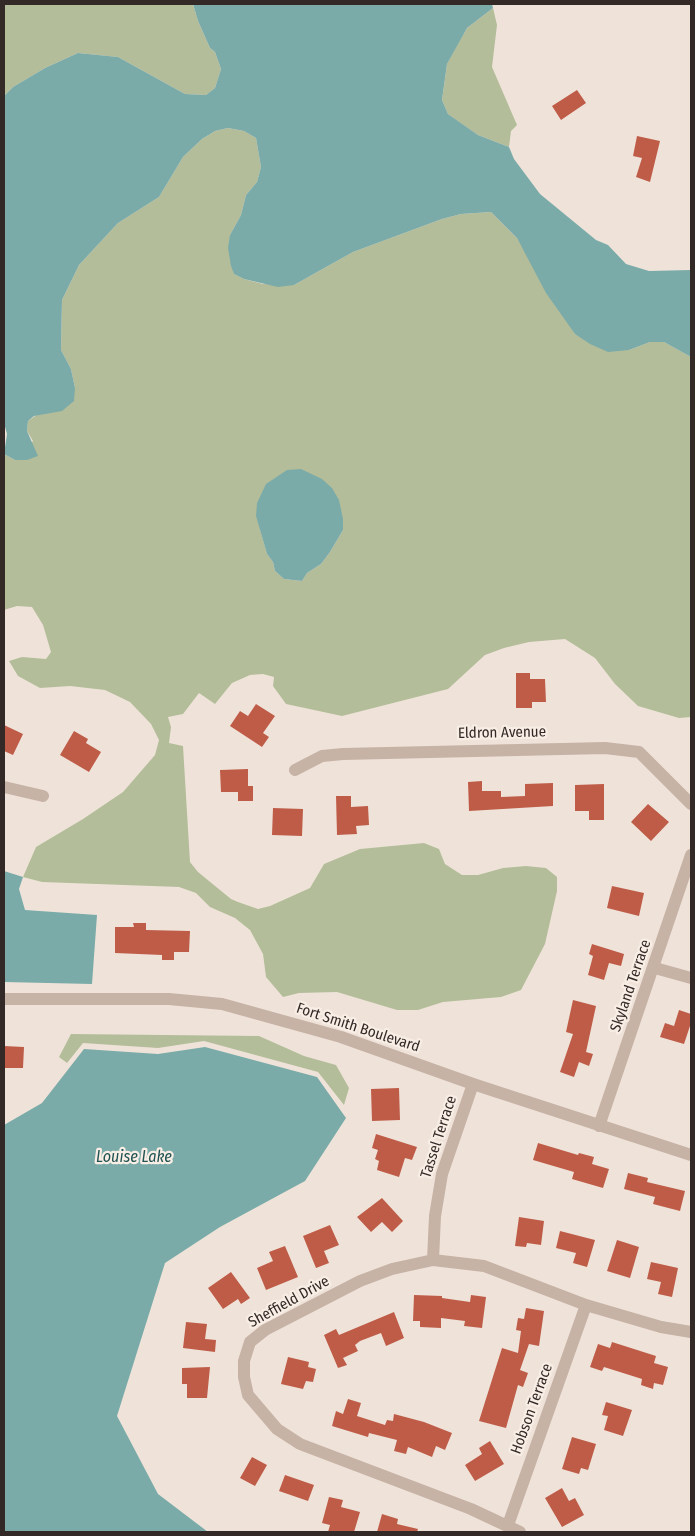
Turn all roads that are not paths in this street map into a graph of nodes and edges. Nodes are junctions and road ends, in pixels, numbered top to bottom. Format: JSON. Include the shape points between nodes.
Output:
{"nodes":[{"id":1,"x":295,"y":770,"type":"dead end"},
{"id":2,"x":4,"y":787,"type":"edge"},
{"id":3,"x":43,"y":796,"type":"dead end"},
{"id":4,"x":691,"y":804,"type":"edge"},
{"id":5,"x":691,"y":855,"type":"edge"},
{"id":6,"x":655,"y":968,"type":"junction"},
{"id":7,"x":691,"y":978,"type":"edge"},
{"id":8,"x":4,"y":999,"type":"edge"},
{"id":9,"x":473,"y":1084,"type":"junction"},
{"id":10,"x":599,"y":1126,"type":"junction"},
{"id":11,"x":691,"y":1156,"type":"edge"},
{"id":12,"x":433,"y":1260,"type":"junction"},
{"id":13,"x":586,"y":1305,"type":"junction"},
{"id":14,"x":691,"y":1332,"type":"edge"},
{"id":15,"x":508,"y":1525,"type":"junction"},
{"id":16,"x":520,"y":1532,"type":"edge"}],
"edges":[{"from":1,"to":4,"type":"street","name":"Eldron Avenue","via":[[322,756],[343,754],[605,748],[639,752]]},
{"from":2,"to":3,"type":"street"},
{"from":5,"to":6,"type":"street","name":"Skyland Terrace"},
{"from":6,"to":7,"type":"street"},
{"from":6,"to":10,"type":"street","name":"Skyland Terrace"},
{"from":8,"to":9,"type":"street","name":"Fort Smith Boulevard","via":[[169,999],[222,1004],[341,1037]]},
{"from":9,"to":10,"type":"street","name":"Fort Smith Boulevard"},
{"from":9,"to":12,"type":"street","name":"Tassel Terrace","via":[[442,1174],[435,1216]]},
{"from":10,"to":11,"type":"street","name":"Fort Smith Boulevard"},
{"from":12,"to":13,"type":"street","name":"Sheffield Drive","via":[[484,1266]]},
{"from":12,"to":15,"type":"street","name":"Sheffield Drive","via":[[392,1269],[360,1282],[265,1330],[250,1342],[244,1361],[248,1395],[277,1429],[300,1444]]},
{"from":13,"to":14,"type":"street","name":"Sheffield Drive","via":[[661,1328]]},
{"from":13,"to":15,"type":"street","name":"Hobson Terrace"},
{"from":15,"to":16,"type":"street","name":"Sheffield Drive"}]}
